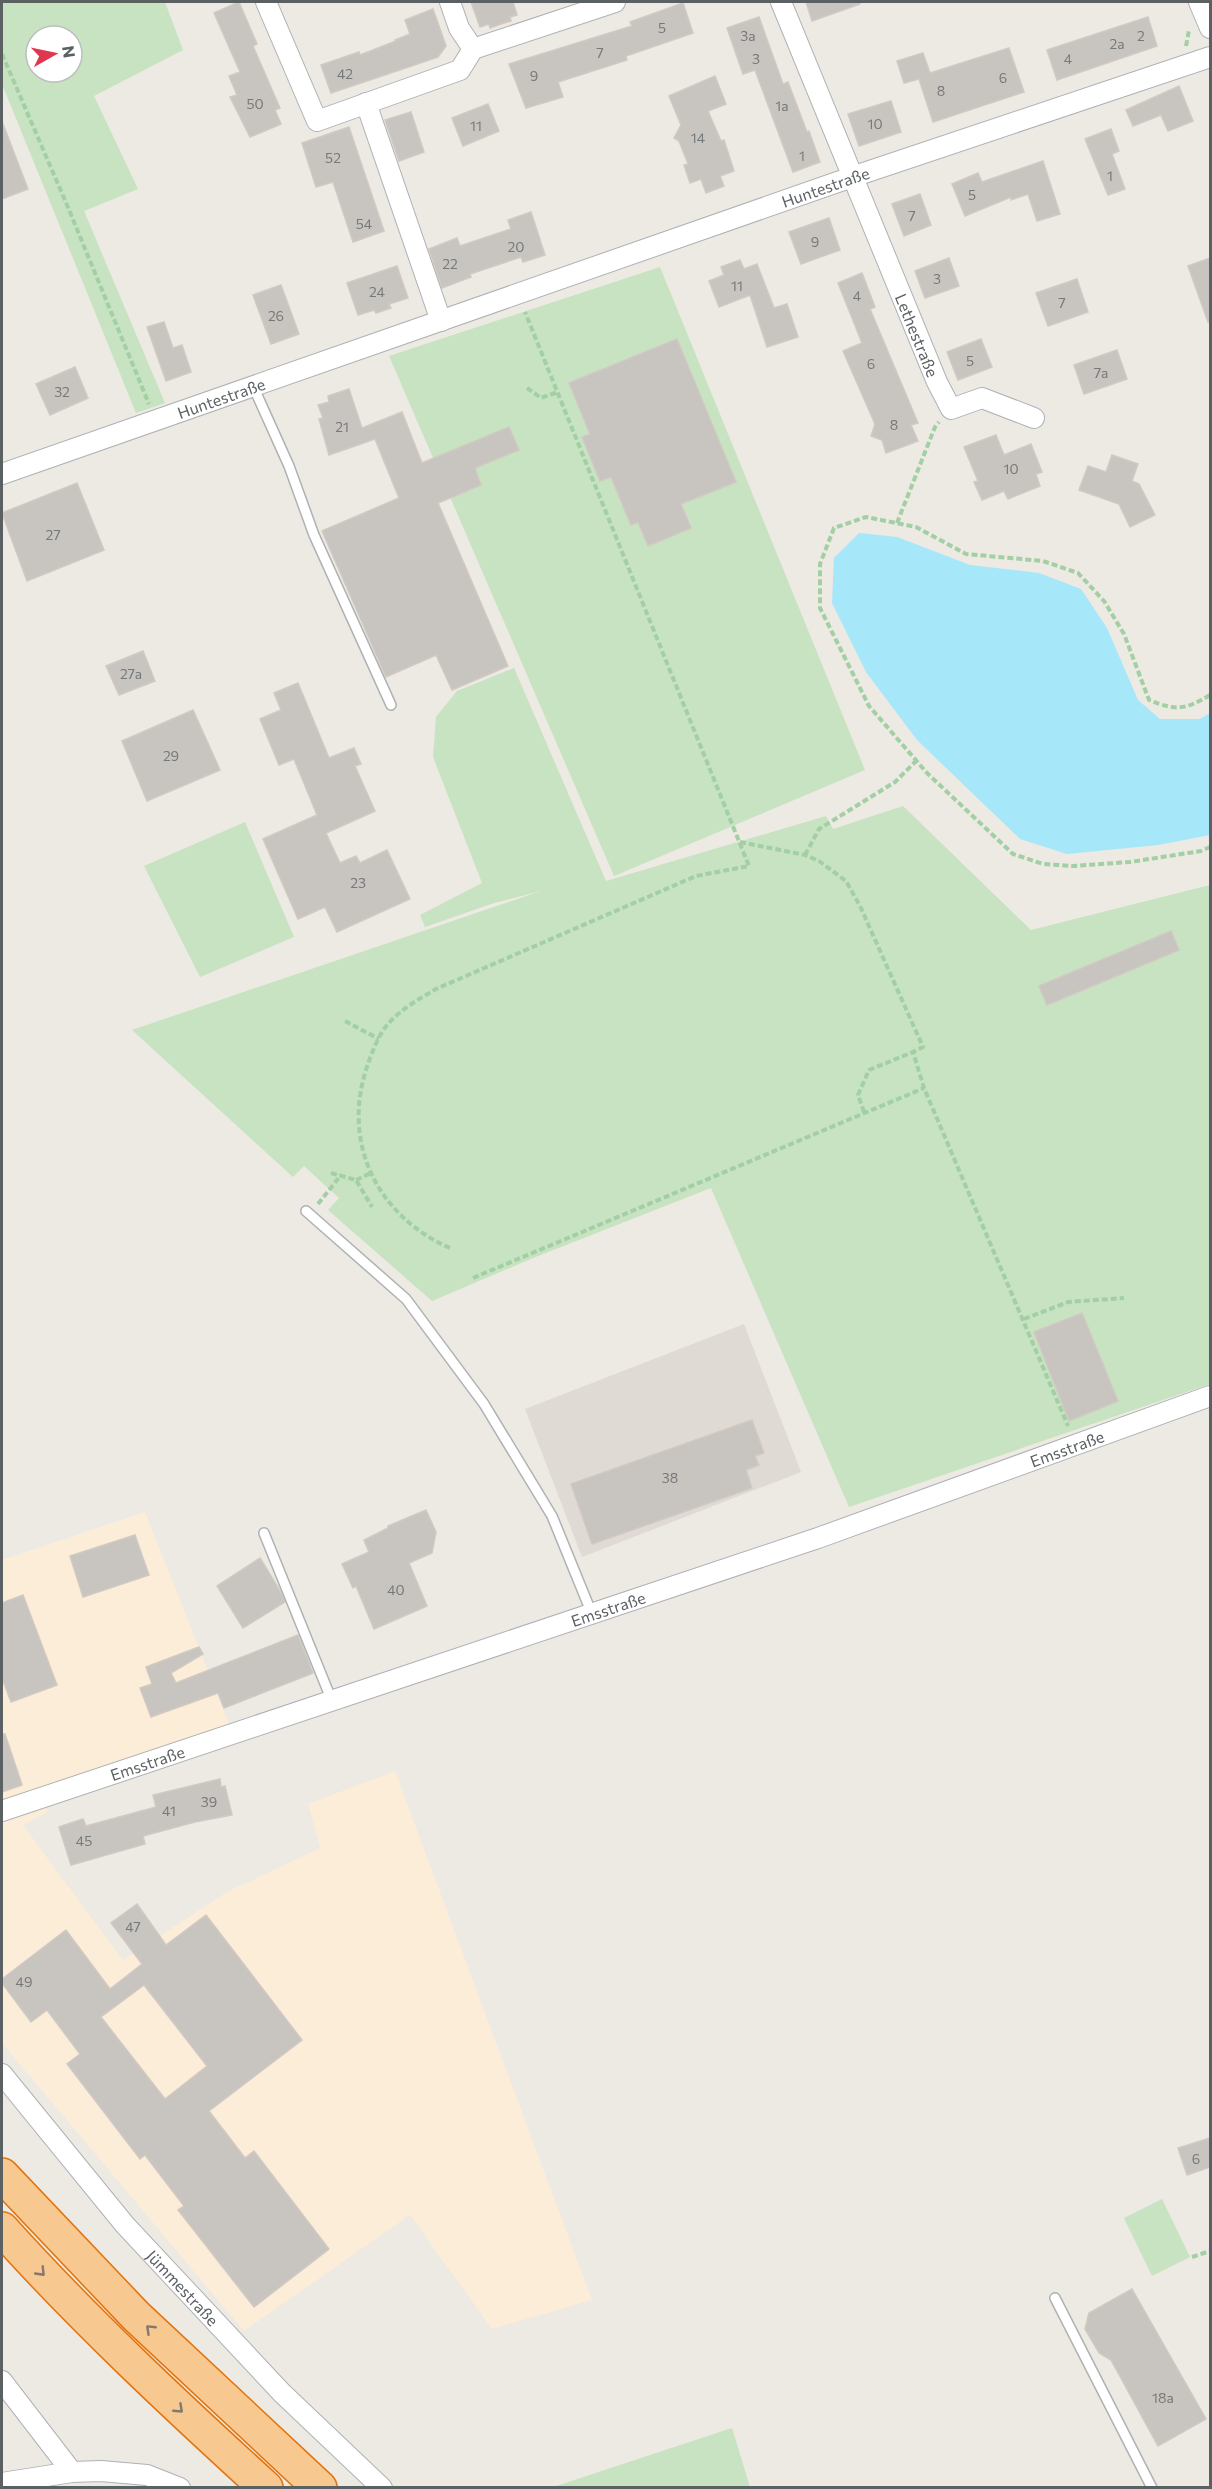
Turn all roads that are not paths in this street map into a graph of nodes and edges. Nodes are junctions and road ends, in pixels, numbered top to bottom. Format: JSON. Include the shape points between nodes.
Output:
{"nodes":[{"id":1,"x":266,"y":2,"type":"edge"},
{"id":2,"x":450,"y":2,"type":"edge"},
{"id":3,"x":615,"y":2,"type":"edge"},
{"id":4,"x":781,"y":2,"type":"edge"},
{"id":5,"x":1199,"y":2,"type":"edge"},
{"id":6,"x":1210,"y":28,"type":"edge"},
{"id":7,"x":473,"y":49,"type":"junction"},
{"id":8,"x":1210,"y":57,"type":"edge"},
{"id":9,"x":366,"y":103,"type":"junction"},
{"id":10,"x":852,"y":177,"type":"junction"},
{"id":11,"x":441,"y":321,"type":"junction"},
{"id":12,"x":253,"y":386,"type":"junction"},
{"id":13,"x":1034,"y":418,"type":"dead end"},
{"id":14,"x":2,"y":474,"type":"edge"},
{"id":15,"x":391,"y":705,"type":"dead end"},
{"id":16,"x":308,"y":1213,"type":"road end"},
{"id":17,"x":1210,"y":1396,"type":"edge"},
{"id":18,"x":264,"y":1533,"type":"dead end"},
{"id":19,"x":592,"y":1614,"type":"junction"},
{"id":20,"x":332,"y":1701,"type":"junction"},
{"id":21,"x":2,"y":1811,"type":"edge"},
{"id":22,"x":2,"y":2074,"type":"edge"},
{"id":23,"x":2,"y":2175,"type":"edge"},
{"id":24,"x":2,"y":2229,"type":"edge"},
{"id":25,"x":1055,"y":2298,"type":"dead end"},
{"id":26,"x":2,"y":2381,"type":"edge"},
{"id":27,"x":222,"y":2398,"type":"junction"},
{"id":28,"x":72,"y":2472,"type":"junction"},
{"id":29,"x":2,"y":2483,"type":"edge"},
{"id":30,"x":180,"y":2487,"type":"edge"},
{"id":31,"x":266,"y":2487,"type":"edge"},
{"id":32,"x":320,"y":2487,"type":"edge"},
{"id":33,"x":340,"y":2487,"type":"edge"},
{"id":34,"x":382,"y":2487,"type":"edge"},
{"id":35,"x":1152,"y":2487,"type":"edge"}],
"edges":[{"from":1,"to":9,"type":"street","via":[[317,121]]},
{"from":2,"to":7,"type":"street","via":[[459,28]]},
{"from":3,"to":7,"type":"street"},
{"from":4,"to":10,"type":"street","name":"Lethestraße"},
{"from":5,"to":6,"type":"street"},
{"from":7,"to":9,"type":"street","via":[[460,70]]},
{"from":8,"to":10,"type":"street","name":"Huntestraße"},
{"from":9,"to":11,"type":"street"},
{"from":10,"to":11,"type":"street","name":"Huntestraße"},
{"from":10,"to":13,"type":"street","name":"Lethestraße","via":[[951,409],[982,398]]},
{"from":11,"to":12,"type":"street","name":"Huntestraße"},
{"from":12,"to":14,"type":"street","name":"Huntestraße"},
{"from":12,"to":15,"type":"lane","via":[[289,466],[314,535]]},
{"from":16,"to":19,"type":"lane","via":[[405,1299],[484,1404],[552,1516]]},
{"from":17,"to":19,"type":"street","name":"Emsstraße","via":[[818,1539]]},
{"from":18,"to":20,"type":"lane"},
{"from":19,"to":20,"type":"street","name":"Emsstraße"},
{"from":20,"to":21,"type":"street","name":"Emsstraße"},
{"from":22,"to":34,"type":"street","name":"Jümmestraße","via":[[125,2225],[282,2393]]},
{"from":27,"to":23,"type":"highway","one_way":true,"via":[[136,2316]]},
{"from":24,"to":31,"type":"highway","one_way":true,"via":[[176,2406]]},
{"from":25,"to":35,"type":"lane"},
{"from":26,"to":28,"type":"street"},
{"from":27,"to":32,"type":"highway"},
{"from":27,"to":33,"type":"highway","via":[[246,2403]]},
{"from":28,"to":29,"type":"street"},
{"from":28,"to":30,"type":"street","via":[[147,2475]]}]}
